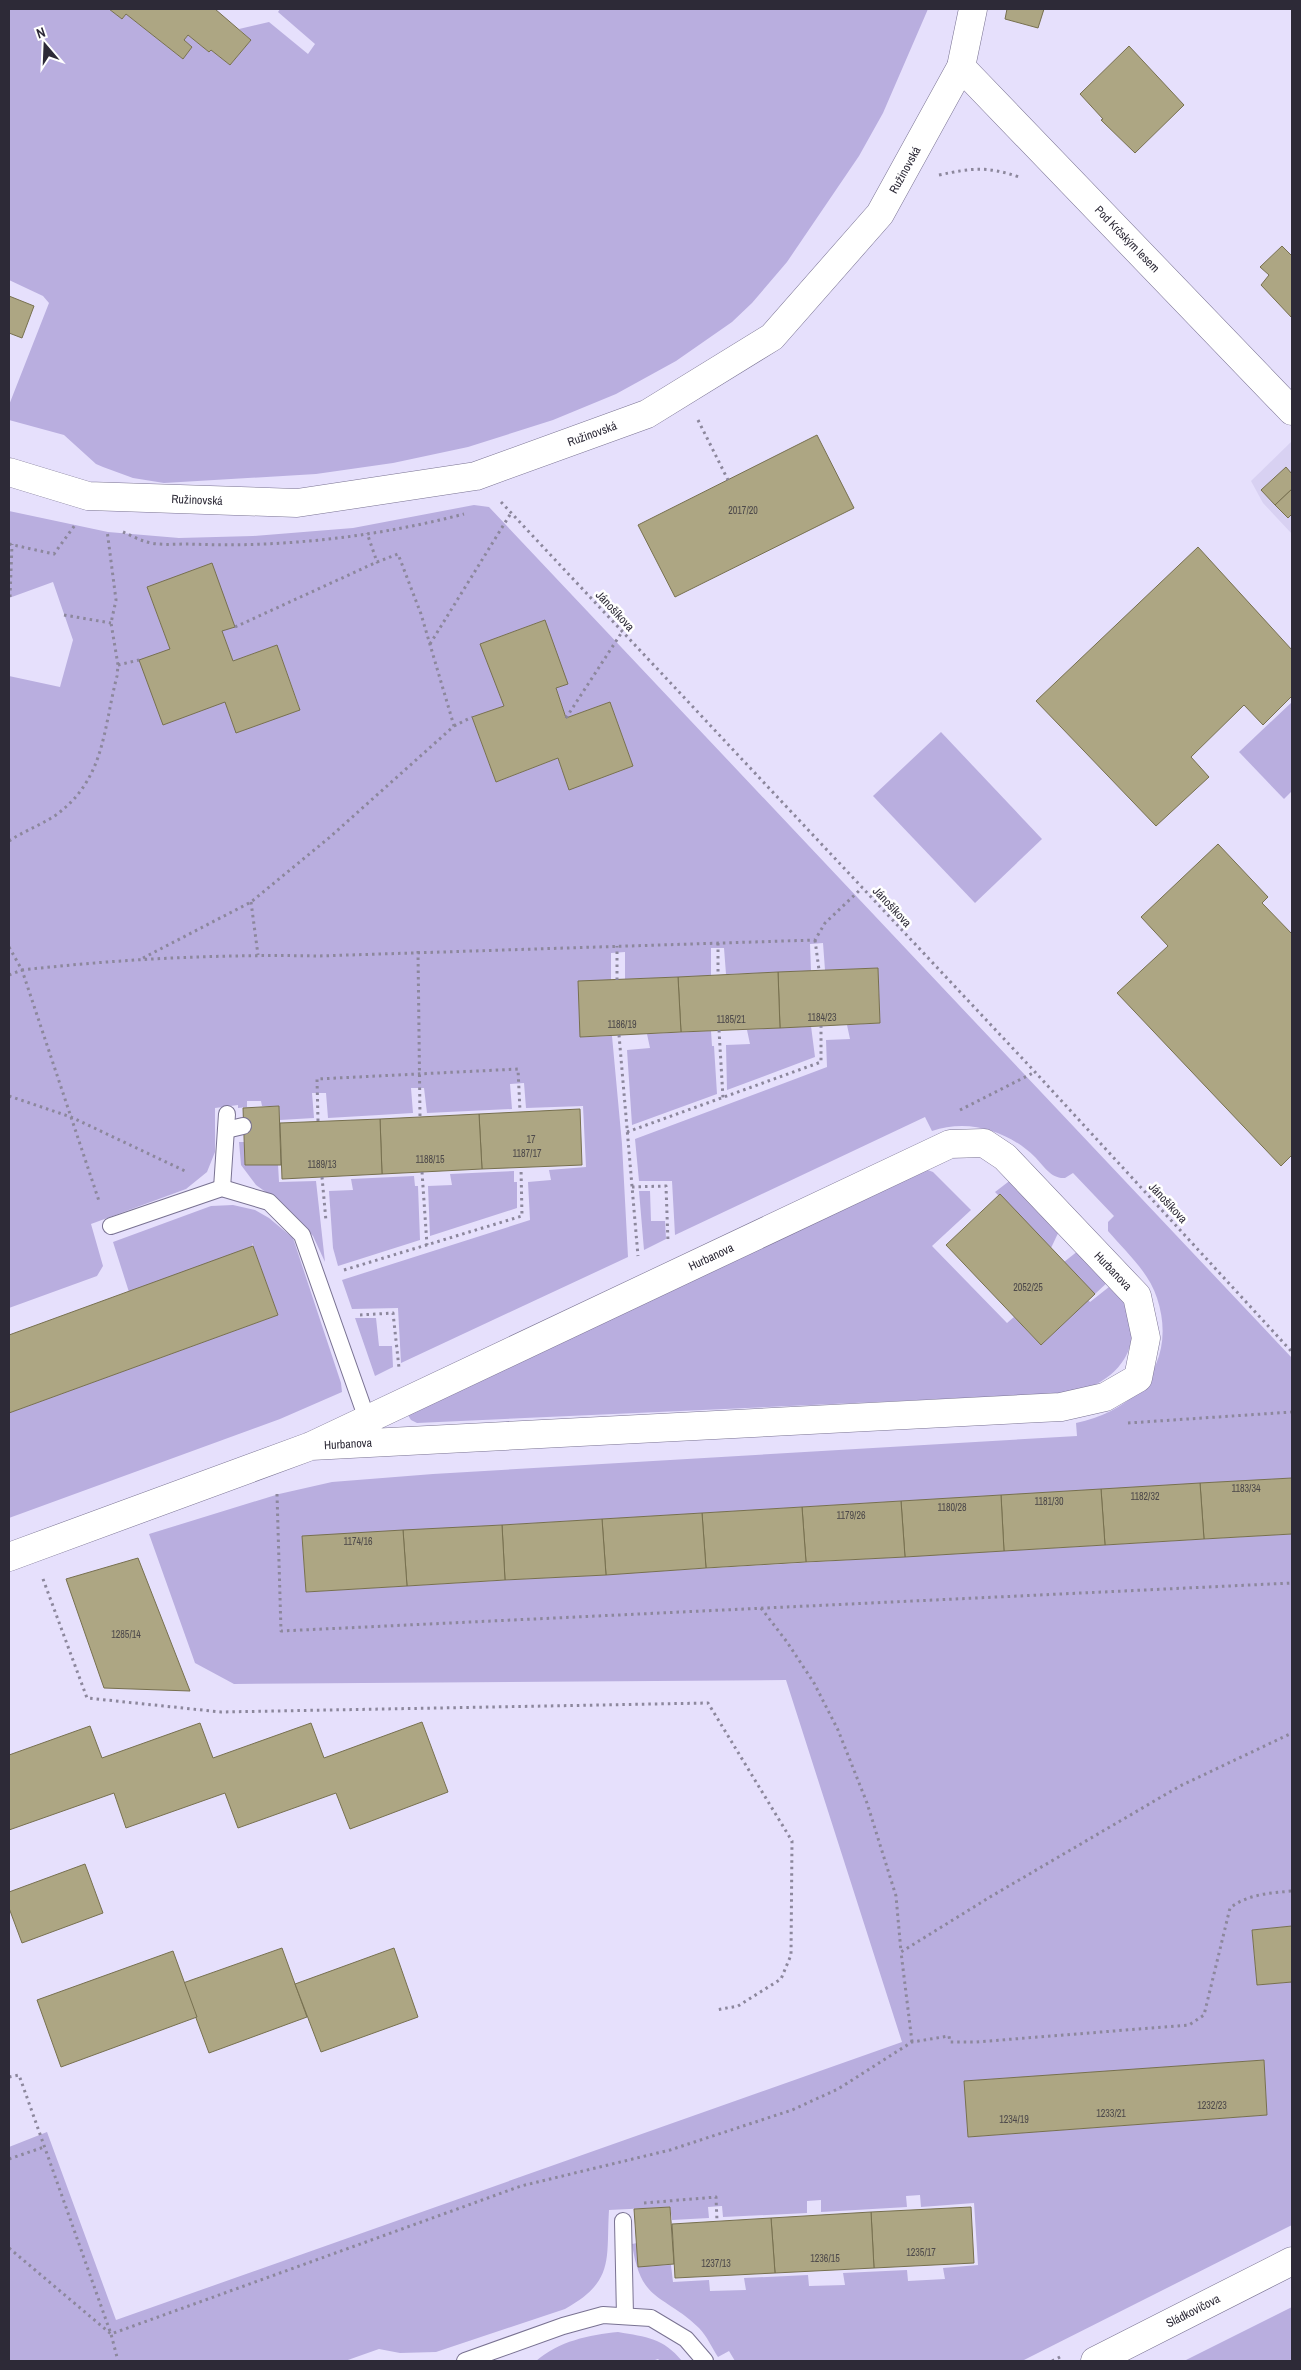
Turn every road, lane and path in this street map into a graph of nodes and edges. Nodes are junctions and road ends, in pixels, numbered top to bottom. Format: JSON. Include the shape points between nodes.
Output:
{"nodes":[{"id":1,"x":973,"y":9,"type":"edge"},
{"id":2,"x":961,"y":67,"type":"junction"},
{"id":3,"x":933,"y":177,"type":"dead end"},
{"id":4,"x":1021,"y":178,"type":"dead end"},
{"id":5,"x":1292,"y":411,"type":"edge"},
{"id":6,"x":704,"y":432,"type":"dead end"},
{"id":7,"x":9,"y":472,"type":"edge"},
{"id":8,"x":476,"y":476,"type":"junction"},
{"id":9,"x":728,"y":480,"type":"dead end"},
{"id":10,"x":509,"y":499,"type":"dead end"},
{"id":11,"x":502,"y":504,"type":"junction"},
{"id":12,"x":493,"y":506,"type":"dead end"},
{"id":13,"x":466,"y":513,"type":"dead end"},
{"id":14,"x":511,"y":513,"type":"junction"},
{"id":15,"x":79,"y":520,"type":"dead end"},
{"id":16,"x":114,"y":528,"type":"dead end"},
{"id":17,"x":122,"y":532,"type":"dead end"},
{"id":18,"x":367,"y":533,"type":"junction"},
{"id":19,"x":10,"y":544,"type":"edge"},
{"id":20,"x":377,"y":562,"type":"junction"},
{"id":21,"x":10,"y":597,"type":"edge"},
{"id":22,"x":64,"y":615,"type":"dead end"},
{"id":23,"x":111,"y":623,"type":"junction"},
{"id":24,"x":235,"y":627,"type":"dead end"},
{"id":25,"x":622,"y":632,"type":"junction"},
{"id":26,"x":430,"y":644,"type":"junction"},
{"id":27,"x":139,"y":660,"type":"dead end"},
{"id":28,"x":118,"y":665,"type":"junction"},
{"id":29,"x":472,"y":717,"type":"dead end"},
{"id":30,"x":566,"y":718,"type":"dead end"},
{"id":31,"x":454,"y":726,"type":"junction"},
{"id":32,"x":9,"y":841,"type":"edge"},
{"id":33,"x":862,"y":888,"type":"junction"},
{"id":34,"x":252,"y":902,"type":"junction"},
{"id":35,"x":815,"y":940,"type":"junction"},
{"id":36,"x":718,"y":943,"type":"junction"},
{"id":37,"x":617,"y":946,"type":"junction"},
{"id":38,"x":9,"y":947,"type":"edge"},
{"id":39,"x":418,"y":951,"type":"junction"},
{"id":40,"x":258,"y":955,"type":"junction"},
{"id":41,"x":140,"y":959,"type":"junction"},
{"id":42,"x":22,"y":970,"type":"junction"},
{"id":43,"x":819,"y":970,"type":"dead end"},
{"id":44,"x":9,"y":975,"type":"edge"},
{"id":45,"x":718,"y":975,"type":"dead end"},
{"id":46,"x":617,"y":980,"type":"dead end"},
{"id":47,"x":821,"y":1026,"type":"dead end"},
{"id":48,"x":720,"y":1030,"type":"dead end"},
{"id":49,"x":620,"y":1035,"type":"dead end"},
{"id":50,"x":1035,"y":1072,"type":"junction"},
{"id":51,"x":419,"y":1074,"type":"junction"},
{"id":52,"x":9,"y":1096,"type":"edge"},
{"id":53,"x":724,"y":1098,"type":"junction"},
{"id":54,"x":520,"y":1111,"type":"dead end"},
{"id":55,"x":71,"y":1117,"type":"junction"},
{"id":56,"x":420,"y":1117,"type":"dead end"},
{"id":57,"x":318,"y":1121,"type":"dead end"},
{"id":58,"x":243,"y":1126,"type":"dead end"},
{"id":59,"x":627,"y":1132,"type":"junction"},
{"id":60,"x":950,"y":1144,"type":"junction"},
{"id":61,"x":521,"y":1168,"type":"dead end"},
{"id":62,"x":422,"y":1172,"type":"dead end"},
{"id":63,"x":322,"y":1177,"type":"dead end"},
{"id":64,"x":632,"y":1187,"type":"junction"},
{"id":65,"x":222,"y":1188,"type":"junction"},
{"id":66,"x":323,"y":1195,"type":"dead end"},
{"id":67,"x":111,"y":1226,"type":"joint"},
{"id":68,"x":427,"y":1245,"type":"junction"},
{"id":69,"x":669,"y":1251,"type":"dead end"},
{"id":70,"x":638,"y":1266,"type":"dead end"},
{"id":71,"x":317,"y":1279,"type":"junction"},
{"id":72,"x":356,"y":1315,"type":"dead end"},
{"id":73,"x":1292,"y":1352,"type":"edge"},
{"id":74,"x":399,"y":1372,"type":"dead end"},
{"id":75,"x":1292,"y":1412,"type":"edge"},
{"id":76,"x":367,"y":1419,"type":"junction"},
{"id":77,"x":1124,"y":1424,"type":"dead end"},
{"id":78,"x":310,"y":1446,"type":"junction"},
{"id":79,"x":266,"y":1463,"type":"junction"},
{"id":80,"x":9,"y":1557,"type":"edge"},
{"id":81,"x":39,"y":1570,"type":"dead end"},
{"id":82,"x":1292,"y":1583,"type":"edge"},
{"id":83,"x":761,"y":1608,"type":"junction"},
{"id":84,"x":1292,"y":1733,"type":"edge"},
{"id":85,"x":1292,"y":1890,"type":"edge"},
{"id":86,"x":902,"y":1952,"type":"junction"},
{"id":87,"x":716,"y":2010,"type":"dead end"},
{"id":88,"x":912,"y":2042,"type":"junction"},
{"id":89,"x":9,"y":2077,"type":"edge"},
{"id":90,"x":44,"y":2147,"type":"junction"},
{"id":91,"x":9,"y":2160,"type":"edge"},
{"id":92,"x":623,"y":2221,"type":"joint"},
{"id":93,"x":718,"y":2221,"type":"dead end"},
{"id":94,"x":9,"y":2248,"type":"edge"},
{"id":95,"x":1292,"y":2261,"type":"edge"},
{"id":96,"x":625,"y":2316,"type":"junction"},
{"id":97,"x":112,"y":2334,"type":"junction"},
{"id":98,"x":118,"y":2361,"type":"edge"},
{"id":99,"x":465,"y":2361,"type":"edge"},
{"id":100,"x":705,"y":2361,"type":"edge"},
{"id":101,"x":1095,"y":2361,"type":"edge"}],
"edges":[{"from":1,"to":2,"type":"street","name":"Ružinovská"},
{"from":2,"to":5,"type":"street","name":"Pod Krčským lesem"},
{"from":2,"to":8,"type":"street","name":"Ružinovská","via":[[880,214],[772,337],[646,414]]},
{"from":3,"to":4,"type":"path","via":[[966,170],[994,169]]},
{"from":6,"to":9,"type":"path"},
{"from":7,"to":8,"type":"street","name":"Ružinovská","via":[[88,496],[297,503]]},
{"from":8,"to":11,"type":"path","name":"Jánošíkova"},
{"from":10,"to":11,"type":"path"},
{"from":11,"to":12,"type":"path"},
{"from":11,"to":14,"type":"path","name":"Jánošíkova"},
{"from":13,"to":18,"type":"path"},
{"from":14,"to":25,"type":"path","name":"Jánošíkova"},
{"from":14,"to":26,"type":"path"},
{"from":15,"to":19,"type":"path","via":[[54,554]]},
{"from":16,"to":23,"type":"path","via":[[106,525],[116,600]]},
{"from":17,"to":18,"type":"path","via":[[145,542],[215,545],[278,544]]},
{"from":18,"to":20,"type":"path"},
{"from":19,"to":21,"type":"path"},
{"from":20,"to":24,"type":"path"},
{"from":20,"to":26,"type":"path","via":[[398,554]]},
{"from":22,"to":23,"type":"path"},
{"from":23,"to":28,"type":"path"},
{"from":25,"to":30,"type":"path"},
{"from":25,"to":33,"type":"path","name":"Jánošíkova"},
{"from":26,"to":31,"type":"path"},
{"from":27,"to":28,"type":"path"},
{"from":28,"to":32,"type":"path","via":[[93,774],[78,796],[55,815]]},
{"from":29,"to":31,"type":"path"},
{"from":31,"to":34,"type":"path"},
{"from":33,"to":35,"type":"path","via":[[825,923]]},
{"from":33,"to":50,"type":"path","name":"Jánošíkova"},
{"from":34,"to":40,"type":"path"},
{"from":34,"to":41,"type":"path"},
{"from":35,"to":36,"type":"path"},
{"from":35,"to":43,"type":"path"},
{"from":36,"to":37,"type":"path"},
{"from":36,"to":45,"type":"path"},
{"from":37,"to":39,"type":"path"},
{"from":37,"to":46,"type":"path"},
{"from":38,"to":42,"type":"path"},
{"from":39,"to":40,"type":"path"},
{"from":39,"to":51,"type":"path"},
{"from":40,"to":41,"type":"path"},
{"from":41,"to":42,"type":"path"},
{"from":42,"to":44,"type":"path"},
{"from":42,"to":55,"type":"path"},
{"from":47,"to":53,"type":"path","via":[[821,1062]]},
{"from":48,"to":53,"type":"path"},
{"from":49,"to":59,"type":"path"},
{"from":50,"to":60,"type":"path","via":[[935,1122]]},
{"from":50,"to":73,"type":"path","name":"Jánošíkova"},
{"from":51,"to":54,"type":"path","via":[[518,1069]]},
{"from":51,"to":56,"type":"path"},
{"from":51,"to":57,"type":"path","via":[[318,1079]]},
{"from":52,"to":55,"type":"path"},
{"from":53,"to":59,"type":"path"},
{"from":55,"to":65,"type":"path"},
{"from":55,"to":67,"type":"path","via":[[94,1189]]},
{"from":58,"to":65,"type":"lane","via":[[226,1122]]},
{"from":59,"to":64,"type":"path"},
{"from":60,"to":76,"type":"street","name":"Hurbanova"},
{"from":60,"to":78,"type":"street","name":"Hurbanova","via":[[984,1143],[1005,1158],[1137,1296],[1146,1338],[1138,1378],[1105,1397],[1061,1407]]},
{"from":61,"to":68,"type":"path","via":[[522,1216]]},
{"from":62,"to":68,"type":"path"},
{"from":63,"to":66,"type":"path"},
{"from":64,"to":69,"type":"path","via":[[666,1186]]},
{"from":64,"to":70,"type":"path"},
{"from":65,"to":67,"type":"lane"},
{"from":65,"to":71,"type":"lane","via":[[269,1202],[302,1235]]},
{"from":68,"to":71,"type":"path"},
{"from":71,"to":76,"type":"lane"},
{"from":72,"to":74,"type":"path","via":[[394,1313]]},
{"from":75,"to":77,"type":"path"},
{"from":76,"to":78,"type":"street","name":"Hurbanova"},
{"from":78,"to":79,"type":"street","name":"Hurbanova"},
{"from":79,"to":80,"type":"street","name":"Hurbanova"},
{"from":79,"to":83,"type":"path","via":[[277,1486],[281,1631]]},
{"from":81,"to":87,"type":"path","via":[[87,1698],[221,1712],[708,1703],[792,1841],[791,1955],[781,1979],[738,2006]]},
{"from":82,"to":83,"type":"path"},
{"from":83,"to":86,"type":"path","via":[[814,1683],[838,1730],[867,1803],[896,1896]]},
{"from":84,"to":86,"type":"path","via":[[1180,1786],[990,1896]]},
{"from":85,"to":88,"type":"path","via":[[1249,1896],[1230,1908],[1204,2015],[1189,2025],[976,2042],[950,2042],[949,2036]]},
{"from":86,"to":88,"type":"path"},
{"from":88,"to":97,"type":"path","via":[[838,2089],[792,2110],[670,2150],[521,2186]]},
{"from":89,"to":90,"type":"path","via":[[19,2075]]},
{"from":90,"to":91,"type":"path"},
{"from":90,"to":97,"type":"path"},
{"from":92,"to":93,"type":"path","via":[[634,2204],[716,2197]]},
{"from":92,"to":96,"type":"lane"},
{"from":94,"to":97,"type":"path"},
{"from":95,"to":101,"type":"street","name":"Sládkovičova"},
{"from":96,"to":99,"type":"lane","via":[[603,2315]]},
{"from":96,"to":100,"type":"lane","via":[[650,2318],[686,2339]]},
{"from":97,"to":98,"type":"path"}]}
